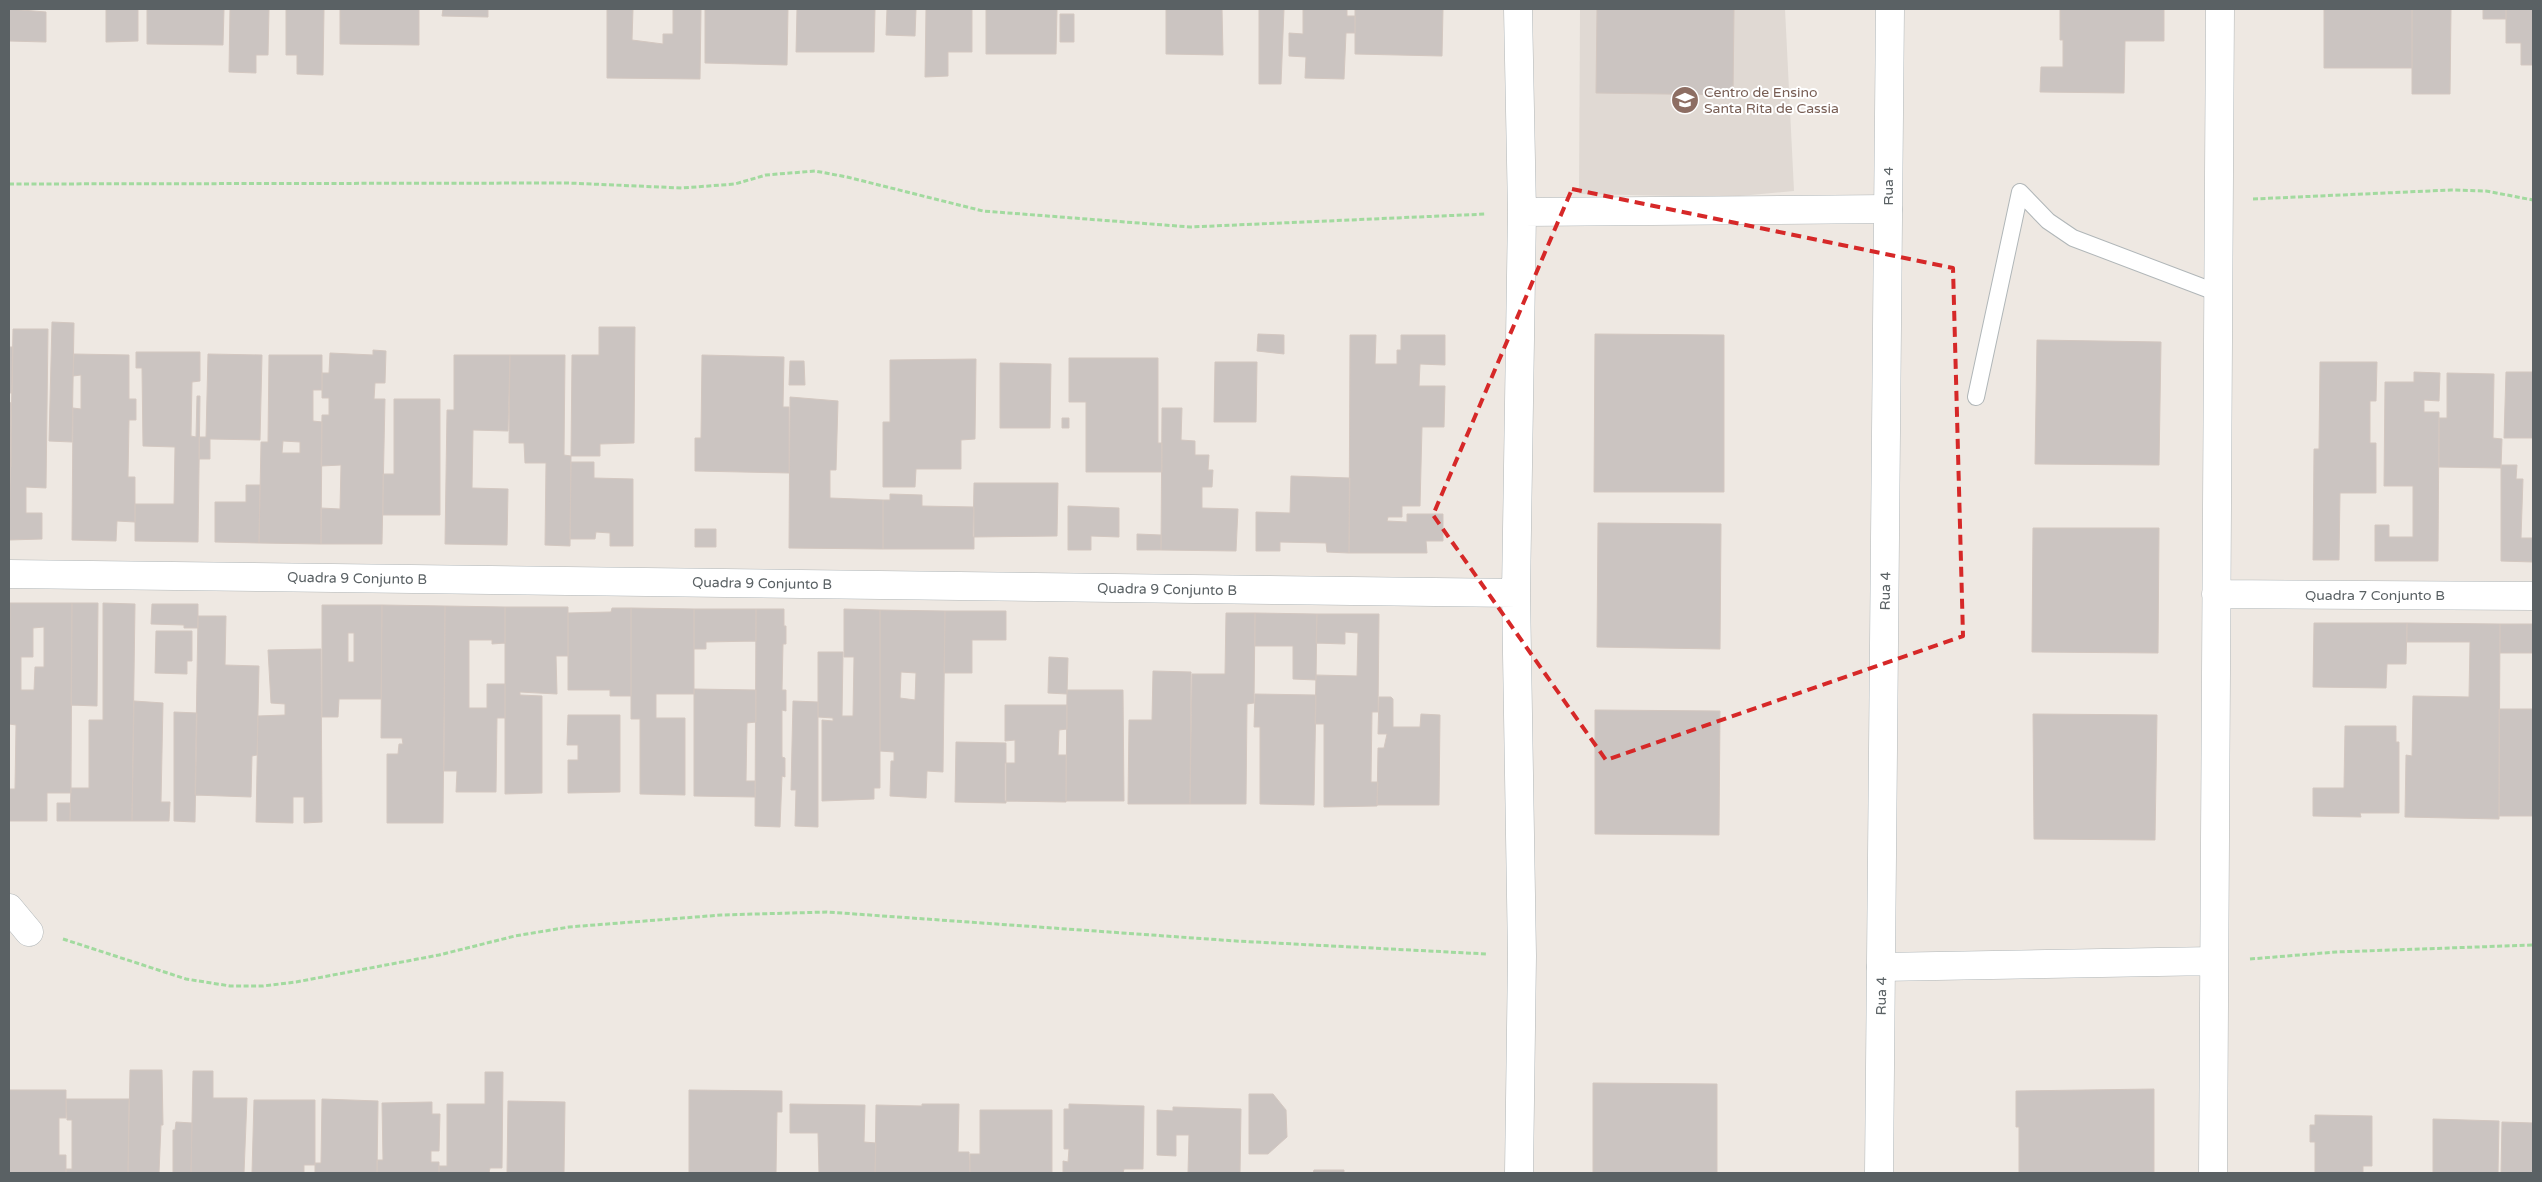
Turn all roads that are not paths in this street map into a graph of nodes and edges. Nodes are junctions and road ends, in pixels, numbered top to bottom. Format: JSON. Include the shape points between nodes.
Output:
{"nodes":[{"id":1,"x":1518,"y":9,"type":"edge"},
{"id":2,"x":1890,"y":9,"type":"edge"},
{"id":3,"x":2220,"y":9,"type":"edge"},
{"id":4,"x":1888,"y":209,"type":"junction"},
{"id":5,"x":1522,"y":212,"type":"junction"},
{"id":6,"x":2218,"y":293,"type":"junction"},
{"id":7,"x":1976,"y":397,"type":"dead end"},
{"id":8,"x":9,"y":574,"type":"edge"},
{"id":9,"x":1516,"y":593,"type":"junction"},
{"id":10,"x":2216,"y":594,"type":"junction"},
{"id":11,"x":2533,"y":596,"type":"edge"},
{"id":12,"x":9,"y":908,"type":"edge"},
{"id":13,"x":30,"y":932,"type":"road end"},
{"id":14,"x":2214,"y":961,"type":"junction"},
{"id":15,"x":1881,"y":967,"type":"junction"},
{"id":16,"x":1519,"y":1173,"type":"edge"},
{"id":17,"x":1879,"y":1173,"type":"edge"},
{"id":18,"x":2213,"y":1173,"type":"edge"}],
"edges":[{"from":1,"to":5,"type":"street"},
{"from":2,"to":4,"type":"street","name":"Rua 4"},
{"from":3,"to":6,"type":"street"},
{"from":4,"to":5,"type":"street"},
{"from":4,"to":15,"type":"street","name":"Rua 4"},
{"from":5,"to":9,"type":"street"},
{"from":6,"to":7,"type":"lane","via":[[2073,238],[2048,221],[2020,192]]},
{"from":6,"to":10,"type":"street"},
{"from":8,"to":9,"type":"street","name":"Quadra 9 Conjunto B"},
{"from":9,"to":16,"type":"street","via":[[1522,956]]},
{"from":10,"to":11,"type":"street","name":"Quadra 7 Conjunto B"},
{"from":10,"to":14,"type":"street"},
{"from":12,"to":13,"type":"street"},
{"from":14,"to":15,"type":"street"},
{"from":14,"to":18,"type":"street"},
{"from":15,"to":17,"type":"street","name":"Rua 4"}]}
